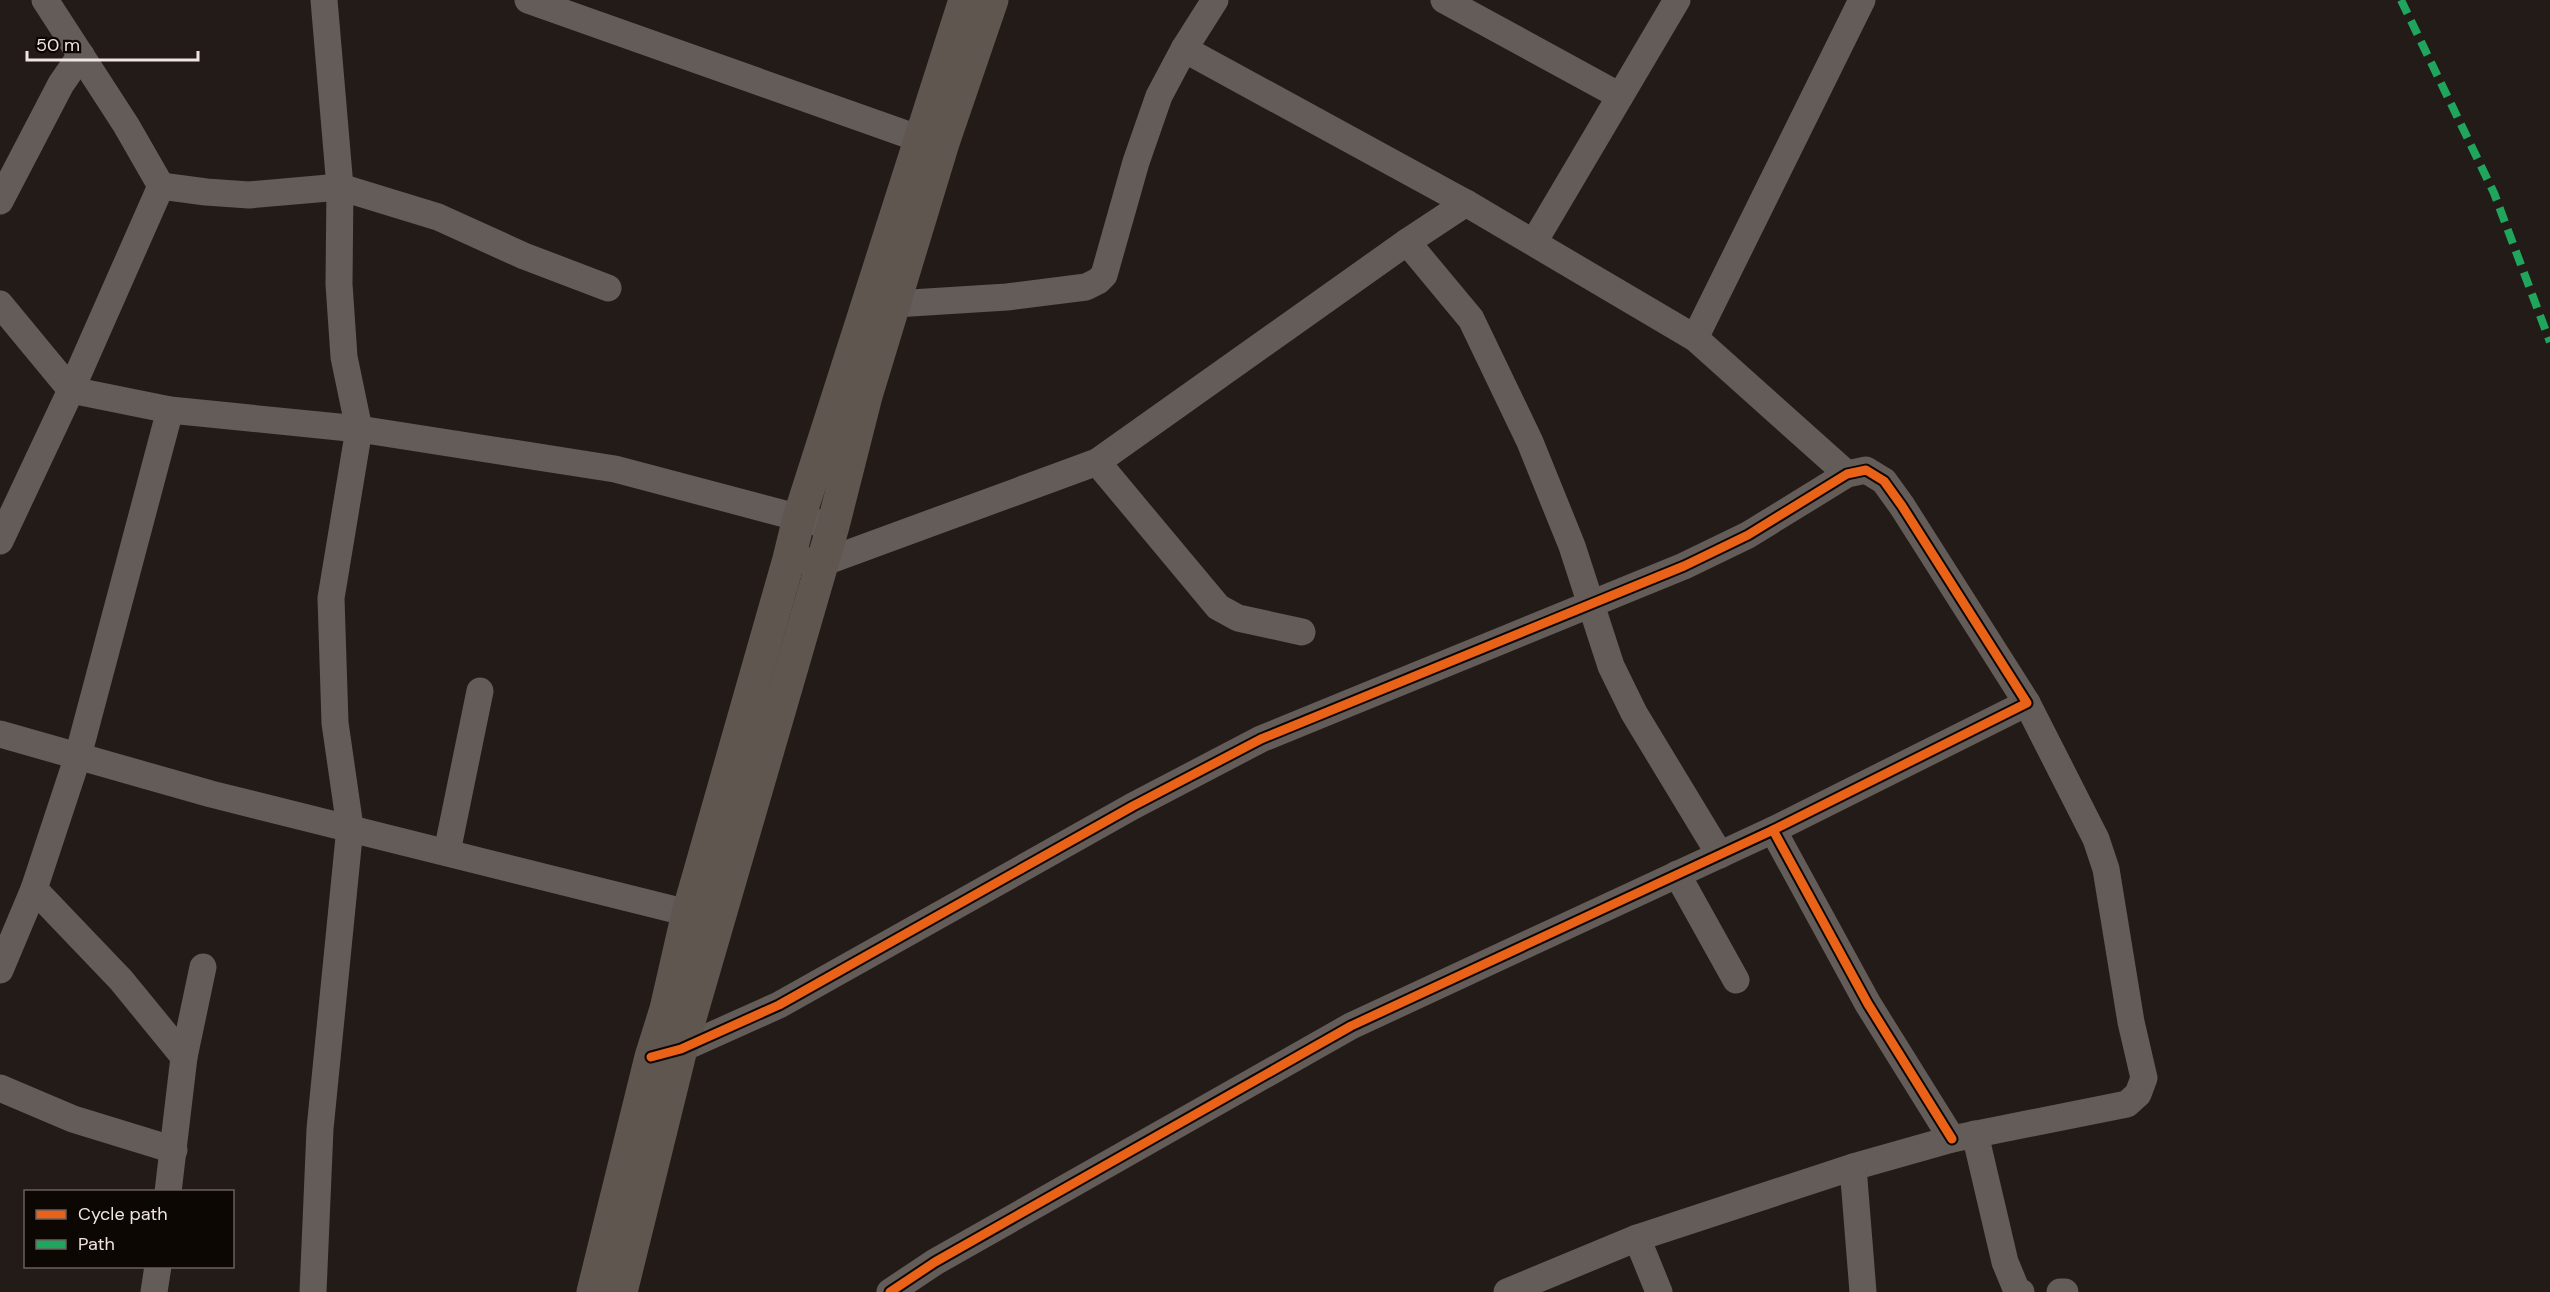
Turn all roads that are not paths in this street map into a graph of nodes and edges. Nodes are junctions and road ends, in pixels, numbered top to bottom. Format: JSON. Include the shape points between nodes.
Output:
{"nodes":[{"id":1,"x":45,"y":0,"type":"edge"},
{"id":2,"x":324,"y":0,"type":"edge"},
{"id":3,"x":528,"y":0,"type":"edge"},
{"id":4,"x":1215,"y":0,"type":"edge"},
{"id":5,"x":1677,"y":0,"type":"edge"},
{"id":6,"x":1862,"y":0,"type":"edge"},
{"id":7,"x":981,"y":1,"type":"edge"},
{"id":8,"x":1453,"y":2,"type":"edge"},
{"id":9,"x":1184,"y":49,"type":"junction"},
{"id":10,"x":81,"y":55,"type":"junction"},
{"id":11,"x":1620,"y":96,"type":"junction"},
{"id":12,"x":932,"y":141,"type":"junction"},
{"id":13,"x":161,"y":186,"type":"junction"},
{"id":14,"x":339,"y":187,"type":"junction"},
{"id":15,"x":0,"y":201,"type":"edge"},
{"id":16,"x":1466,"y":202,"type":"junction"},
{"id":17,"x":1407,"y":242,"type":"junction"},
{"id":18,"x":1534,"y":242,"type":"junction"},
{"id":19,"x":608,"y":288,"type":"dead end"},
{"id":20,"x":882,"y":300,"type":"junction"},
{"id":21,"x":0,"y":304,"type":"edge"},
{"id":22,"x":1695,"y":338,"type":"junction"},
{"id":23,"x":853,"y":389,"type":"junction"},
{"id":24,"x":70,"y":390,"type":"junction"},
{"id":25,"x":170,"y":410,"type":"junction"},
{"id":26,"x":359,"y":429,"type":"junction"},
{"id":27,"x":1097,"y":462,"type":"junction"},
{"id":28,"x":1847,"y":474,"type":"junction"},
{"id":29,"x":7,"y":511,"type":"edge"},
{"id":30,"x":799,"y":518,"type":"junction"},
{"id":31,"x":833,"y":526,"type":"junction"},
{"id":32,"x":0,"y":541,"type":"edge"},
{"id":33,"x":789,"y":559,"type":"junction"},
{"id":34,"x":822,"y":563,"type":"junction"},
{"id":35,"x":1591,"y":604,"type":"junction"},
{"id":36,"x":1302,"y":632,"type":"dead end"},
{"id":37,"x":480,"y":691,"type":"dead end"},
{"id":38,"x":2027,"y":703,"type":"junction"},
{"id":39,"x":0,"y":734,"type":"edge"},
{"id":40,"x":78,"y":756,"type":"junction"},
{"id":41,"x":350,"y":827,"type":"junction"},
{"id":42,"x":1773,"y":830,"type":"junction"},
{"id":43,"x":447,"y":852,"type":"junction"},
{"id":44,"x":1720,"y":855,"type":"junction"},
{"id":45,"x":1677,"y":874,"type":"junction"},
{"id":46,"x":34,"y":889,"type":"junction"},
{"id":47,"x":703,"y":915,"type":"junction"},
{"id":48,"x":203,"y":967,"type":"dead end"},
{"id":49,"x":0,"y":970,"type":"edge"},
{"id":50,"x":1736,"y":981,"type":"dead end"},
{"id":51,"x":666,"y":1053,"type":"junction"},
{"id":52,"x":184,"y":1057,"type":"junction"},
{"id":53,"x":0,"y":1088,"type":"edge"},
{"id":54,"x":1964,"y":1137,"type":"junction"},
{"id":55,"x":174,"y":1150,"type":"junction"},
{"id":56,"x":1853,"y":1167,"type":"junction"},
{"id":57,"x":168,"y":1190,"type":"edge"},
{"id":58,"x":1637,"y":1238,"type":"junction"},
{"id":59,"x":158,"y":1268,"type":"edge"},
{"id":60,"x":154,"y":1292,"type":"edge"},
{"id":61,"x":314,"y":1292,"type":"edge"},
{"id":62,"x":593,"y":1292,"type":"edge"},
{"id":63,"x":621,"y":1292,"type":"edge"},
{"id":64,"x":890,"y":1292,"type":"edge"},
{"id":65,"x":1507,"y":1292,"type":"edge"},
{"id":66,"x":1659,"y":1292,"type":"edge"},
{"id":67,"x":1863,"y":1292,"type":"edge"},
{"id":68,"x":2020,"y":1292,"type":"edge"}],
"edges":[{"from":1,"to":10,"type":"street"},
{"from":2,"to":14,"type":"street"},
{"from":3,"to":12,"type":"street"},
{"from":4,"to":9,"type":"street"},
{"from":5,"to":11,"type":"street"},
{"from":6,"to":22,"type":"street"},
{"from":7,"to":12,"type":"main road"},
{"from":8,"to":11,"type":"street"},
{"from":9,"to":16,"type":"street"},
{"from":9,"to":20,"type":"street","via":[[1159,96],[1104,275],[1098,281],[1007,297]]},
{"from":10,"to":13,"type":"street"},
{"from":10,"to":15,"type":"street","via":[[61,84]]},
{"from":11,"to":18,"type":"street"},
{"from":12,"to":20,"type":"main road"},
{"from":13,"to":14,"type":"street","via":[[249,195]]},
{"from":13,"to":24,"type":"street"},
{"from":14,"to":19,"type":"street","via":[[438,217]]},
{"from":14,"to":26,"type":"street","via":[[344,357]]},
{"from":16,"to":17,"type":"street"},
{"from":16,"to":18,"type":"street"},
{"from":17,"to":27,"type":"street"},
{"from":17,"to":35,"type":"street","via":[[1472,319],[1530,442]]},
{"from":18,"to":22,"type":"street"},
{"from":20,"to":23,"type":"main road"},
{"from":21,"to":24,"type":"street"},
{"from":22,"to":28,"type":"street"},
{"from":23,"to":30,"type":"main road"},
{"from":23,"to":31,"type":"main road"},
{"from":24,"to":25,"type":"street"},
{"from":24,"to":29,"type":"street"},
{"from":25,"to":26,"type":"street"},
{"from":25,"to":40,"type":"street"},
{"from":26,"to":30,"type":"street","via":[[615,469]]},
{"from":26,"to":41,"type":"street","via":[[331,598],[335,723]]},
{"from":27,"to":34,"type":"street"},
{"from":27,"to":36,"type":"street","via":[[1218,607],[1238,618]]},
{"from":28,"to":35,"type":"street","via":[[1748,535]]},
{"from":28,"to":38,"type":"street","via":[[1866,470],[1884,481]]},
{"from":29,"to":32,"type":"street"},
{"from":30,"to":31,"type":"street"},
{"from":30,"to":33,"type":"main road"},
{"from":31,"to":34,"type":"main road"},
{"from":33,"to":34,"type":"street"},
{"from":33,"to":47,"type":"main road"},
{"from":34,"to":47,"type":"main road"},
{"from":35,"to":44,"type":"street","via":[[1611,666],[1634,713]]},
{"from":35,"to":51,"type":"street","via":[[1261,739],[779,1005]]},
{"from":37,"to":43,"type":"street"},
{"from":38,"to":42,"type":"street"},
{"from":38,"to":54,"type":"street","via":[[2096,840],[2106,869],[2144,1078],[2138,1094],[2127,1104]]},
{"from":39,"to":40,"type":"street"},
{"from":40,"to":41,"type":"street","via":[[211,794]]},
{"from":40,"to":46,"type":"street"},
{"from":41,"to":43,"type":"street"},
{"from":41,"to":61,"type":"street","via":[[320,1129]]},
{"from":42,"to":44,"type":"street"},
{"from":42,"to":54,"type":"street","via":[[1868,1004]]},
{"from":43,"to":47,"type":"street"},
{"from":44,"to":45,"type":"street"},
{"from":45,"to":50,"type":"street"},
{"from":45,"to":64,"type":"street","via":[[1351,1026]]},
{"from":46,"to":49,"type":"street"},
{"from":46,"to":52,"type":"street","via":[[121,980]]},
{"from":47,"to":51,"type":"main road"},
{"from":48,"to":52,"type":"street"},
{"from":51,"to":62,"type":"main road"},
{"from":51,"to":63,"type":"main road"},
{"from":52,"to":55,"type":"street"},
{"from":53,"to":55,"type":"street","via":[[73,1119]]},
{"from":54,"to":56,"type":"street"},
{"from":54,"to":68,"type":"street","via":[[2005,1262]]},
{"from":55,"to":57,"type":"street"},
{"from":56,"to":58,"type":"street"},
{"from":56,"to":67,"type":"street"},
{"from":58,"to":65,"type":"street"},
{"from":58,"to":66,"type":"street"},
{"from":59,"to":60,"type":"street"}]}
